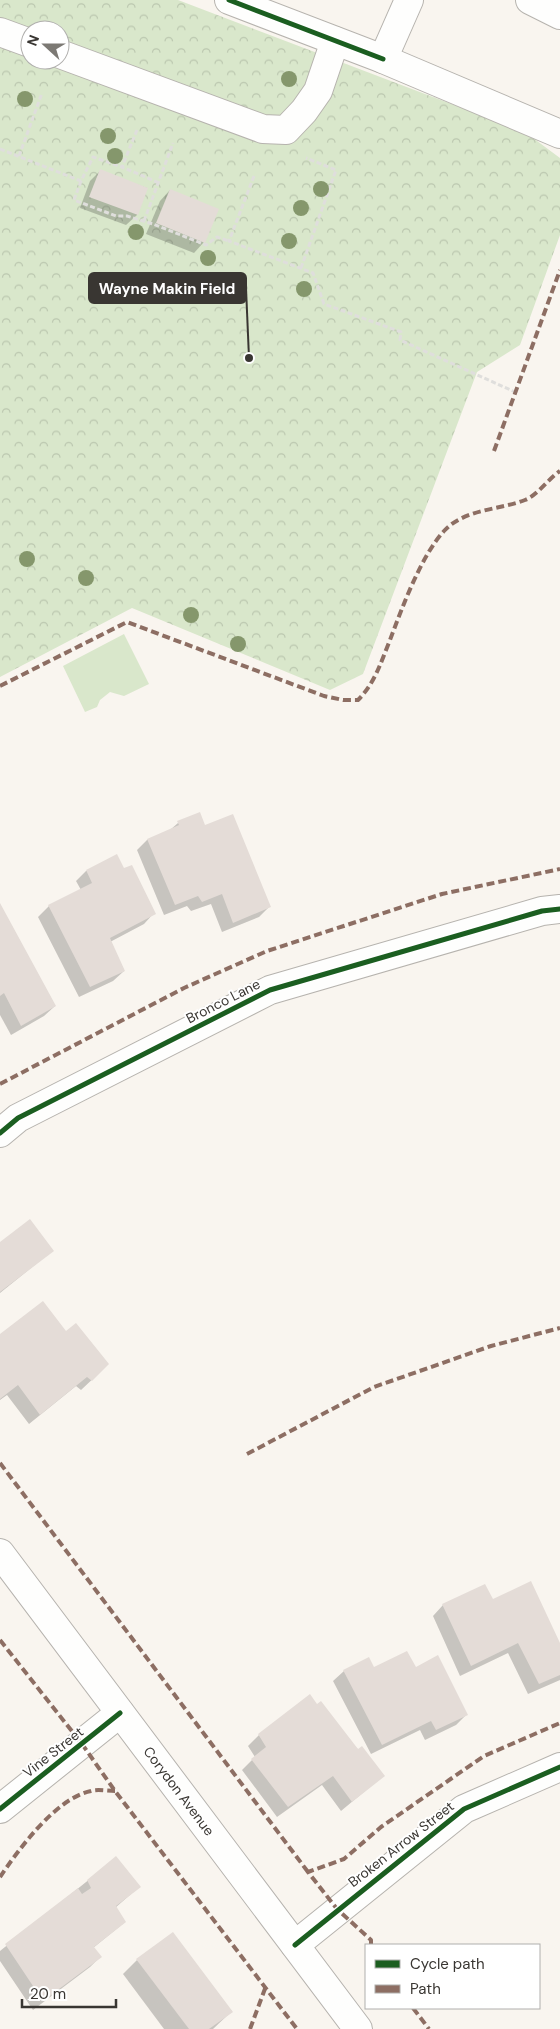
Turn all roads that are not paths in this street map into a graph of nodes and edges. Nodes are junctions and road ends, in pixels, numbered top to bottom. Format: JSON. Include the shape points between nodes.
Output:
{"nodes":[{"id":1,"x":229,"y":0,"type":"edge"},
{"id":2,"x":409,"y":0,"type":"edge"},
{"id":3,"x":530,"y":0,"type":"edge"},
{"id":4,"x":560,"y":15,"type":"edge"},
{"id":5,"x":0,"y":32,"type":"edge"},
{"id":6,"x":20,"y":39,"type":"edge"},
{"id":7,"x":335,"y":41,"type":"junction"},
{"id":8,"x":70,"y":58,"type":"edge"},
{"id":9,"x":383,"y":60,"type":"junction"},
{"id":10,"x":560,"y":134,"type":"edge"},
{"id":11,"x":560,"y":909,"type":"edge"},
{"id":12,"x":0,"y":1133,"type":"edge"},
{"id":13,"x":0,"y":1553,"type":"edge"},
{"id":14,"x":120,"y":1714,"type":"junction"},
{"id":15,"x":560,"y":1767,"type":"edge"},
{"id":16,"x":0,"y":1809,"type":"edge"},
{"id":17,"x":295,"y":1945,"type":"junction"},
{"id":18,"x":358,"y":2029,"type":"edge"}],
"edges":[{"from":1,"to":7,"type":"street"},
{"from":2,"to":9,"type":"street"},
{"from":3,"to":4,"type":"street"},
{"from":5,"to":6,"type":"street"},
{"from":7,"to":8,"type":"street","via":[[318,90],[286,130],[263,129]]},
{"from":7,"to":9,"type":"street"},
{"from":9,"to":10,"type":"street"},
{"from":11,"to":12,"type":"street","name":"Bronco Lane","via":[[542,911],[270,990],[18,1118]]},
{"from":13,"to":14,"type":"street","name":"Corydon Avenue"},
{"from":14,"to":16,"type":"street","name":"Vine Street"},
{"from":14,"to":17,"type":"street","name":"Corydon Avenue"},
{"from":15,"to":17,"type":"street","name":"Broken Arrow Street","via":[[464,1809]]},
{"from":17,"to":18,"type":"street","name":"Corydon Avenue"}]}
